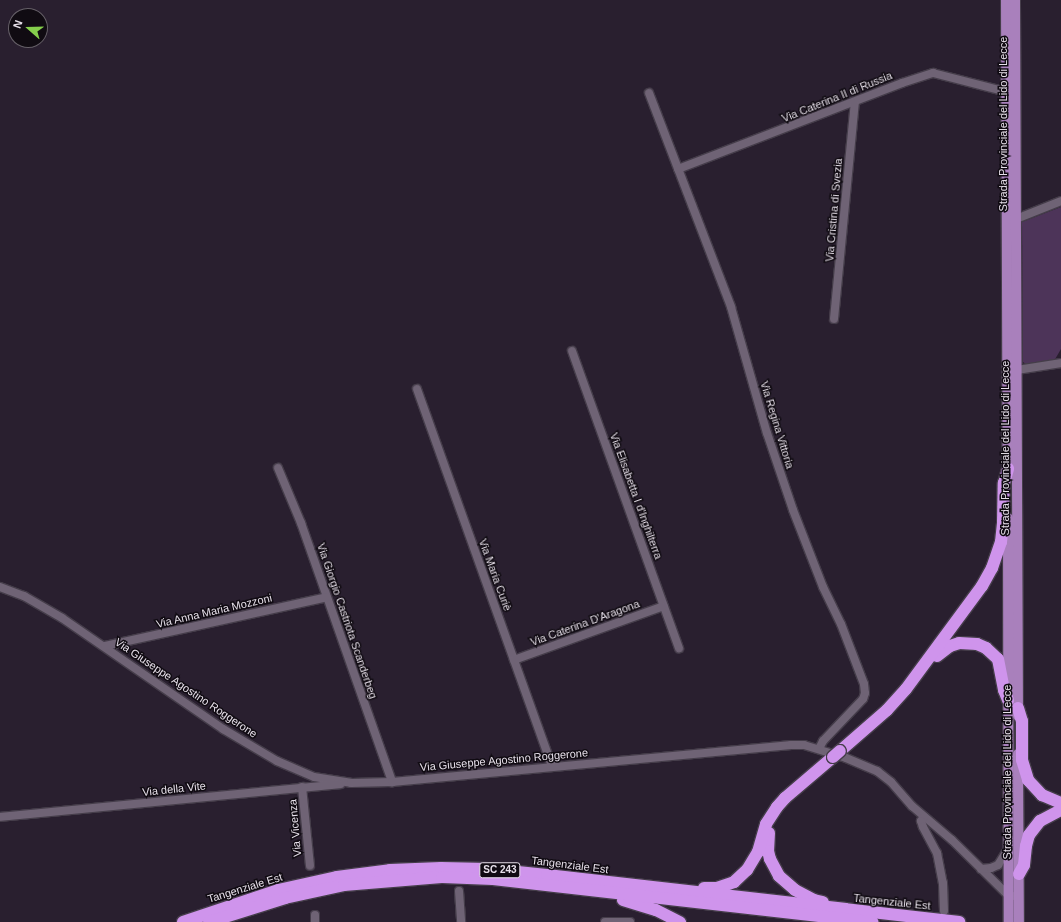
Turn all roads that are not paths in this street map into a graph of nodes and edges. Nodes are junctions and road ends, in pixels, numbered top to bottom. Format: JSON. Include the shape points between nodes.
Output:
{"nodes":[{"id":1,"x":1006,"y":0,"type":"edge"},
{"id":2,"x":1015,"y":0,"type":"edge"},
{"id":3,"x":1007,"y":92,"type":"junction"},
{"id":4,"x":649,"y":93,"type":"dead end"},
{"id":5,"x":854,"y":102,"type":"junction"},
{"id":6,"x":678,"y":169,"type":"junction"},
{"id":7,"x":1061,"y":201,"type":"edge"},
{"id":8,"x":1016,"y":219,"type":"junction"},
{"id":9,"x":834,"y":319,"type":"dead end"},
{"id":10,"x":572,"y":351,"type":"dead end"},
{"id":11,"x":1061,"y":363,"type":"edge"},
{"id":12,"x":1017,"y":370,"type":"junction"},
{"id":13,"x":417,"y":390,"type":"dead end"},
{"id":14,"x":278,"y":468,"type":"dead end"},
{"id":15,"x":1008,"y":469,"type":"junction"},
{"id":16,"x":0,"y":586,"type":"edge"},
{"id":17,"x":327,"y":597,"type":"junction"},
{"id":18,"x":664,"y":606,"type":"junction"},
{"id":19,"x":105,"y":646,"type":"junction"},
{"id":20,"x":679,"y":648,"type":"dead end"},
{"id":21,"x":514,"y":660,"type":"junction"},
{"id":22,"x":924,"y":667,"type":"junction"},
{"id":23,"x":1008,"y":700,"type":"junction"},
{"id":24,"x":1018,"y":708,"type":"junction"},
{"id":25,"x":818,"y":749,"type":"junction"},
{"id":26,"x":552,"y":767,"type":"junction"},
{"id":27,"x":392,"y":782,"type":"junction"},
{"id":28,"x":351,"y":783,"type":"junction"},
{"id":29,"x":302,"y":787,"type":"junction"},
{"id":30,"x":1061,"y":803,"type":"edge"},
{"id":31,"x":1061,"y":810,"type":"edge"},
{"id":32,"x":772,"y":815,"type":"junction"},
{"id":33,"x":0,"y":817,"type":"edge"},
{"id":34,"x":924,"y":818,"type":"junction"},
{"id":35,"x":1009,"y":848,"type":"junction"},
{"id":36,"x":310,"y":866,"type":"dead end"},
{"id":37,"x":982,"y":868,"type":"junction"},
{"id":38,"x":1019,"y":874,"type":"junction"},
{"id":39,"x":568,"y":887,"type":"junction"},
{"id":40,"x":649,"y":887,"type":"junction"},
{"id":41,"x":458,"y":891,"type":"dead end"},
{"id":42,"x":1014,"y":896,"type":"junction"},
{"id":43,"x":944,"y":911,"type":"dead end"},
{"id":44,"x":886,"y":915,"type":"junction"},
{"id":45,"x":183,"y":922,"type":"edge"},
{"id":46,"x":209,"y":922,"type":"edge"},
{"id":47,"x":462,"y":922,"type":"edge"},
{"id":48,"x":605,"y":922,"type":"edge"},
{"id":49,"x":630,"y":922,"type":"edge"},
{"id":50,"x":680,"y":922,"type":"edge"},
{"id":51,"x":873,"y":922,"type":"edge"},
{"id":52,"x":959,"y":922,"type":"edge"},
{"id":53,"x":1009,"y":922,"type":"edge"},
{"id":54,"x":1019,"y":922,"type":"edge"}],
"edges":[{"from":1,"to":3,"type":"main road","name":"Strada Provinciale del Lido di Lecce"},
{"from":2,"to":8,"type":"main road","name":"Strada Provinciale del Lido di Lecce"},
{"from":3,"to":5,"type":"street","name":"Via Caterina II di Russia","via":[[933,73]]},
{"from":3,"to":15,"type":"main road","name":"Strada Provinciale del Lido di Lecce"},
{"from":4,"to":6,"type":"street","name":"Via Regina Vittoria"},
{"from":5,"to":6,"type":"street","name":"Via Caterina II di Russia"},
{"from":5,"to":9,"type":"street","name":"Via Cristina di Svezia"},
{"from":6,"to":25,"type":"street","name":"Via Regina Vittoria","via":[[731,307],[767,434],[793,510],[864,684],[866,694],[863,699]]},
{"from":7,"to":8,"type":"street"},
{"from":8,"to":12,"type":"main road","name":"Strada Provinciale del Lido di Lecce"},
{"from":10,"to":18,"type":"street","name":"Via Elisabetta I d'Inghilterra"},
{"from":11,"to":12,"type":"street"},
{"from":12,"to":24,"type":"main road","name":"Strada Provinciale del Lido di Lecce"},
{"from":13,"to":21,"type":"street","name":"Via Maria Curiè"},
{"from":14,"to":17,"type":"street","name":"Via Giorgio Castriota Scanderbeg"},
{"from":15,"to":22,"type":"highway","via":[[1004,483],[1003,531],[992,568],[975,598]]},
{"from":15,"to":23,"type":"main road","name":"Strada Provinciale del Lido di Lecce"},
{"from":16,"to":19,"type":"street","name":"Via Giuseppe Agostino Roggerone","via":[[24,596]]},
{"from":17,"to":19,"type":"street","name":"Via Anna Maria Mozzoni"},
{"from":17,"to":27,"type":"street","name":"Via Giorgio Castriota Scanderbeg"},
{"from":18,"to":20,"type":"street","name":"Via Elisabetta I d'Inghilterra"},
{"from":18,"to":21,"type":"street","name":"Via Caterina D'Aragona"},
{"from":19,"to":28,"type":"street","name":"Via Giuseppe Agostino Roggerone","via":[[223,729],[277,761],[314,777]]},
{"from":21,"to":26,"type":"street","name":"Via Maria Curiè"},
{"from":22,"to":23,"type":"highway","via":[[950,646],[969,643],[986,648],[998,660]]},
{"from":22,"to":32,"type":"highway","via":[[887,710],[785,798]]},
{"from":23,"to":35,"type":"main road","name":"Strada Provinciale del Lido di Lecce"},
{"from":24,"to":30,"type":"highway","via":[[1022,721],[1022,760],[1028,780],[1042,795]]},
{"from":24,"to":38,"type":"main road","name":"Strada Provinciale del Lido di Lecce"},
{"from":25,"to":26,"type":"street","name":"Via Giuseppe Agostino Roggerone","via":[[791,745]]},
{"from":25,"to":34,"type":"street","name":"Via Giuseppe Agostino Roggerone","via":[[877,771],[891,782]]},
{"from":26,"to":27,"type":"street","name":"Via Giuseppe Agostino Roggerone"},
{"from":27,"to":28,"type":"street","name":"Via Giuseppe Agostino Roggerone"},
{"from":28,"to":29,"type":"street","name":"Via della Vite"},
{"from":29,"to":33,"type":"street","name":"Via della Vite"},
{"from":29,"to":36,"type":"street","name":"Via Vicenza"},
{"from":31,"to":38,"type":"highway","via":[[1040,821],[1030,835],[1024,865]]},
{"from":32,"to":40,"type":"highway","via":[[766,824],[753,862],[734,882],[717,888],[662,884]]},
{"from":32,"to":44,"type":"highway","via":[[768,851],[774,867],[786,884],[814,900],[866,908]]},
{"from":34,"to":37,"type":"street","name":"Via Giuseppe Agostino Roggerone"},
{"from":34,"to":43,"type":"street","via":[[921,821],[933,844],[940,868]]},
{"from":35,"to":37,"type":"street","via":[[998,865]]},
{"from":35,"to":42,"type":"main road","name":"Strada Provinciale del Lido di Lecce"},
{"from":37,"to":42,"type":"street","name":"Via Giuseppe Agostino Roggerone"},
{"from":38,"to":42,"type":"main road","name":"Strada Provinciale del Lido di Lecce"},
{"from":39,"to":46,"type":"highway","name":"Tangenziale Est","number":"SC 243","via":[[493,879],[442,877],[394,880],[344,885],[285,898]]},
{"from":39,"to":50,"type":"highway","via":[[592,896],[643,905]]},
{"from":39,"to":51,"type":"highway","name":"Tangenziale Est","number":"SC 243"},
{"from":40,"to":44,"type":"highway","name":"Tangenziale Est","number":"SC 243"},
{"from":40,"to":45,"type":"highway","name":"Tangenziale Est","number":"SC 243","via":[[489,869],[390,870],[338,877],[278,890]]},
{"from":41,"to":47,"type":"street"},
{"from":42,"to":53,"type":"main road"},
{"from":42,"to":54,"type":"main road"},
{"from":44,"to":52,"type":"highway","name":"Tangenziale Est","number":"SC 243"},
{"from":48,"to":49,"type":"street"}]}
